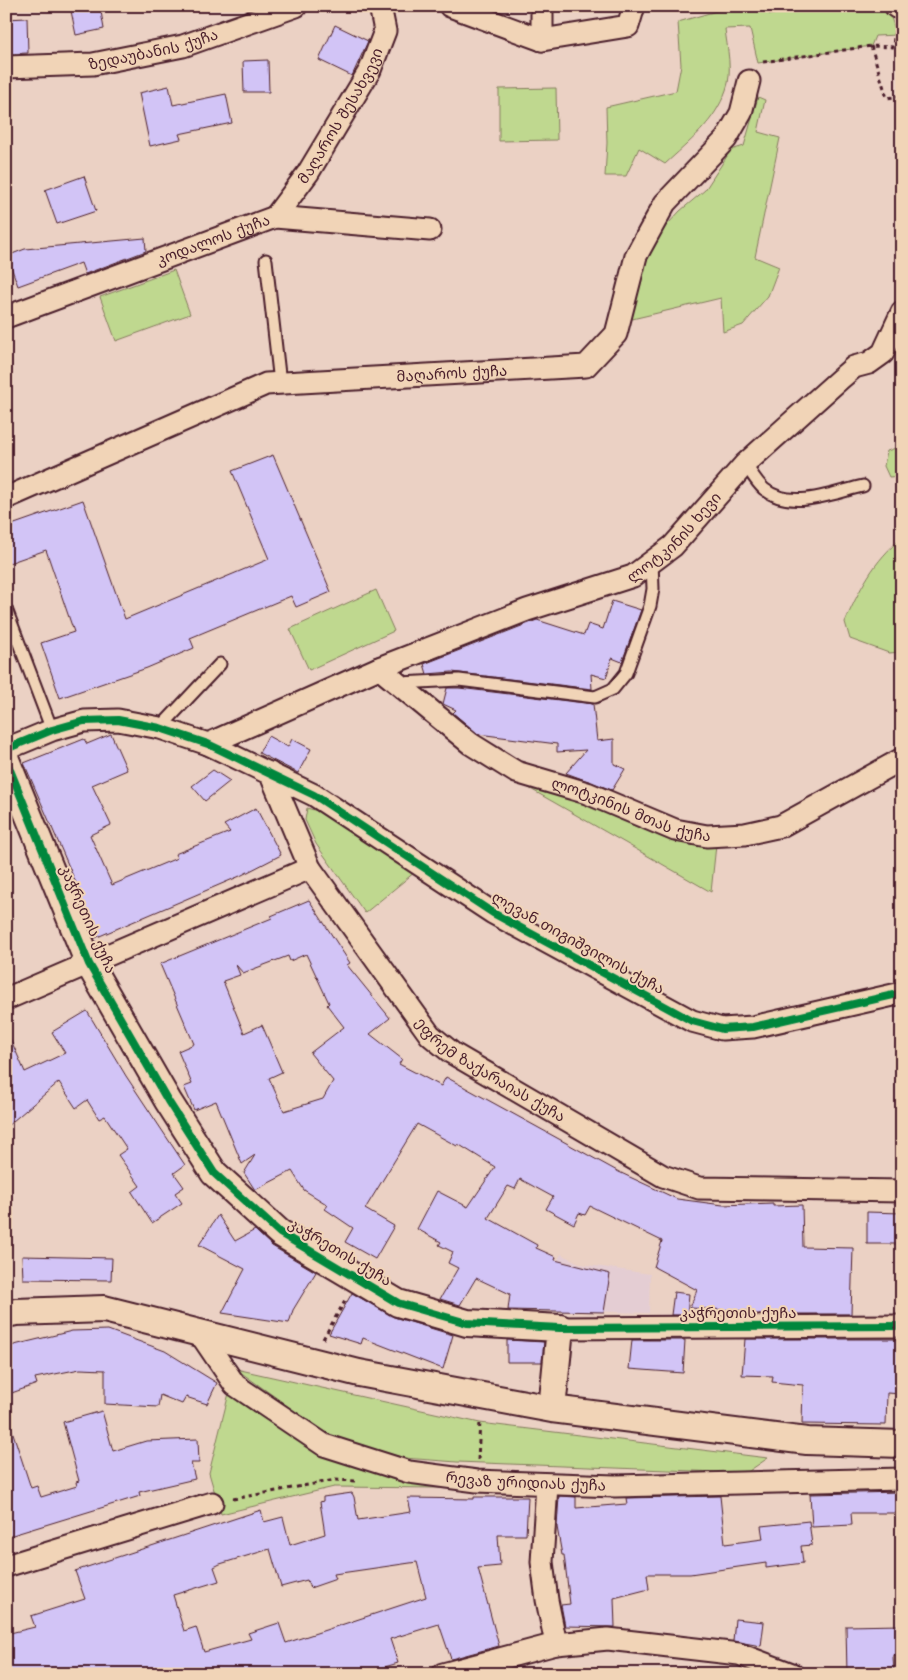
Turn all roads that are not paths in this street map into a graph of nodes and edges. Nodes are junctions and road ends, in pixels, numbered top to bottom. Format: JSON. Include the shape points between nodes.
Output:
{"nodes":[{"id":1,"x":296,"y":6,"type":"edge"},
{"id":2,"x":380,"y":6,"type":"edge"},
{"id":3,"x":450,"y":6,"type":"edge"},
{"id":4,"x":542,"y":6,"type":"edge"},
{"id":5,"x":634,"y":6,"type":"edge"},
{"id":6,"x":542,"y":40,"type":"junction"},
{"id":7,"x":6,"y":67,"type":"edge"},
{"id":8,"x":749,"y":81,"type":"road end"},
{"id":9,"x":275,"y":217,"type":"junction"},
{"id":10,"x":430,"y":230,"type":"dead end"},
{"id":11,"x":266,"y":260,"type":"dead end"},
{"id":12,"x":902,"y":312,"type":"edge"},
{"id":13,"x":6,"y":317,"type":"edge"},
{"id":14,"x":280,"y":383,"type":"junction"},
{"id":15,"x":745,"y":464,"type":"junction"},
{"id":16,"x":863,"y":486,"type":"dead end"},
{"id":17,"x":6,"y":498,"type":"edge"},
{"id":18,"x":652,"y":561,"type":"junction"},
{"id":19,"x":6,"y":609,"type":"edge"},
{"id":20,"x":220,"y":664,"type":"dead end"},
{"id":21,"x":379,"y":668,"type":"junction"},
{"id":22,"x":398,"y":683,"type":"junction"},
{"id":23,"x":160,"y":728,"type":"junction"},
{"id":24,"x":52,"y":730,"type":"junction"},
{"id":25,"x":208,"y":744,"type":"junction"},
{"id":26,"x":6,"y":749,"type":"edge"},
{"id":27,"x":902,"y":759,"type":"edge"},
{"id":28,"x":6,"y":760,"type":"edge"},
{"id":29,"x":270,"y":773,"type":"junction"},
{"id":30,"x":310,"y":868,"type":"junction"},
{"id":31,"x":89,"y":964,"type":"junction"},
{"id":32,"x":902,"y":993,"type":"edge"},
{"id":33,"x":6,"y":999,"type":"edge"},
{"id":34,"x":902,"y":1191,"type":"edge"},
{"id":35,"x":6,"y":1314,"type":"edge"},
{"id":36,"x":902,"y":1326,"type":"edge"},
{"id":37,"x":560,"y":1328,"type":"junction"},
{"id":38,"x":199,"y":1332,"type":"junction"},
{"id":39,"x":552,"y":1409,"type":"junction"},
{"id":40,"x":902,"y":1444,"type":"edge"},
{"id":41,"x":902,"y":1479,"type":"edge"},
{"id":42,"x":547,"y":1485,"type":"junction"},
{"id":43,"x":212,"y":1503,"type":"road end"},
{"id":44,"x":6,"y":1566,"type":"edge"},
{"id":45,"x":556,"y":1644,"type":"junction"},
{"id":46,"x":443,"y":1674,"type":"edge"},
{"id":47,"x":792,"y":1674,"type":"edge"}],
"edges":[{"from":1,"to":7,"type":"street","name":"ზედაუბანის ქუჩა","via":[[183,46],[93,64]]},
{"from":2,"to":9,"type":"street","name":"მაღაროს შესახვევი","via":[[385,31],[370,70],[308,173]]},
{"from":3,"to":6,"type":"street"},
{"from":4,"to":6,"type":"street"},
{"from":5,"to":6,"type":"street","via":[[628,26]]},
{"from":8,"to":14,"type":"street","name":"მაღაროს ქუჩა","via":[[741,113],[726,139],[665,203],[636,256],[616,334],[586,366]]},
{"from":9,"to":10,"type":"street","name":"კოდალოს ქუჩა"},
{"from":9,"to":13,"type":"street","name":"კოდალოს ქუჩა"},
{"from":11,"to":14,"type":"lane"},
{"from":12,"to":15,"type":"street","name":"ლოტკინის ხევი","via":[[883,353],[869,363],[854,367]]},
{"from":14,"to":17,"type":"street","name":"მაღაროს ქუჩა","via":[[266,384]]},
{"from":15,"to":16,"type":"lane","via":[[763,488],[781,500],[802,500]]},
{"from":15,"to":18,"type":"street","name":"ლოტკინის ხევი","via":[[673,546]]},
{"from":18,"to":21,"type":"street","name":"ლოტკინის ხევი","via":[[633,576],[527,610]]},
{"from":18,"to":22,"type":"lane","via":[[650,606],[626,673],[613,689],[595,697],[459,680]]},
{"from":19,"to":24,"type":"lane"},
{"from":20,"to":23,"type":"lane"},
{"from":21,"to":22,"type":"street","name":"ლოტკინის მთას ქუჩა"},
{"from":21,"to":25,"type":"street","name":"ლოტკინის ხევი"},
{"from":22,"to":27,"type":"street","name":"ლოტკინის მთას ქუჩა","via":[[471,744],[516,772],[587,793],[675,830],[707,836],[745,834],[781,826]]},
{"from":23,"to":24,"type":"street","via":[[118,720],[84,722]]},
{"from":23,"to":25,"type":"street"},
{"from":24,"to":26,"type":"street"},
{"from":25,"to":29,"type":"street"},
{"from":28,"to":31,"type":"street","name":"კაჭრეთის ქუჩა"},
{"from":29,"to":30,"type":"street","name":"ეფრემ ზაქარაიას ქუჩა"},
{"from":29,"to":32,"type":"street","name":"ლევან თიგიშვილის ქუჩა","via":[[314,795],[493,913],[692,1021],[722,1029],[753,1027]]},
{"from":30,"to":31,"type":"street"},
{"from":30,"to":34,"type":"street","name":"ეფრემ ზაქარაიას ქუჩა","via":[[430,1035],[452,1053],[663,1176],[699,1188]]},
{"from":31,"to":33,"type":"street"},
{"from":31,"to":37,"type":"street","name":"კაჭრეთის ქუჩა","via":[[168,1101],[214,1173],[280,1233],[398,1303],[468,1323]]},
{"from":35,"to":38,"type":"street","via":[[104,1309]]},
{"from":36,"to":37,"type":"street","name":"კაჭრეთის ქუჩა"},
{"from":37,"to":39,"type":"street"},
{"from":38,"to":39,"type":"street","via":[[359,1373]]},
{"from":38,"to":42,"type":"street","name":"რევაზ ურიდიას ქუჩა","via":[[235,1385],[324,1445],[409,1472],[477,1481]]},
{"from":39,"to":40,"type":"street","via":[[807,1441]]},
{"from":41,"to":42,"type":"street","name":"რევაზ ურიდიას ქუჩა"},
{"from":42,"to":45,"type":"street","via":[[542,1562]]},
{"from":43,"to":44,"type":"street"},
{"from":45,"to":46,"type":"street"},
{"from":45,"to":47,"type":"street","via":[[608,1639],[739,1654]]}]}
